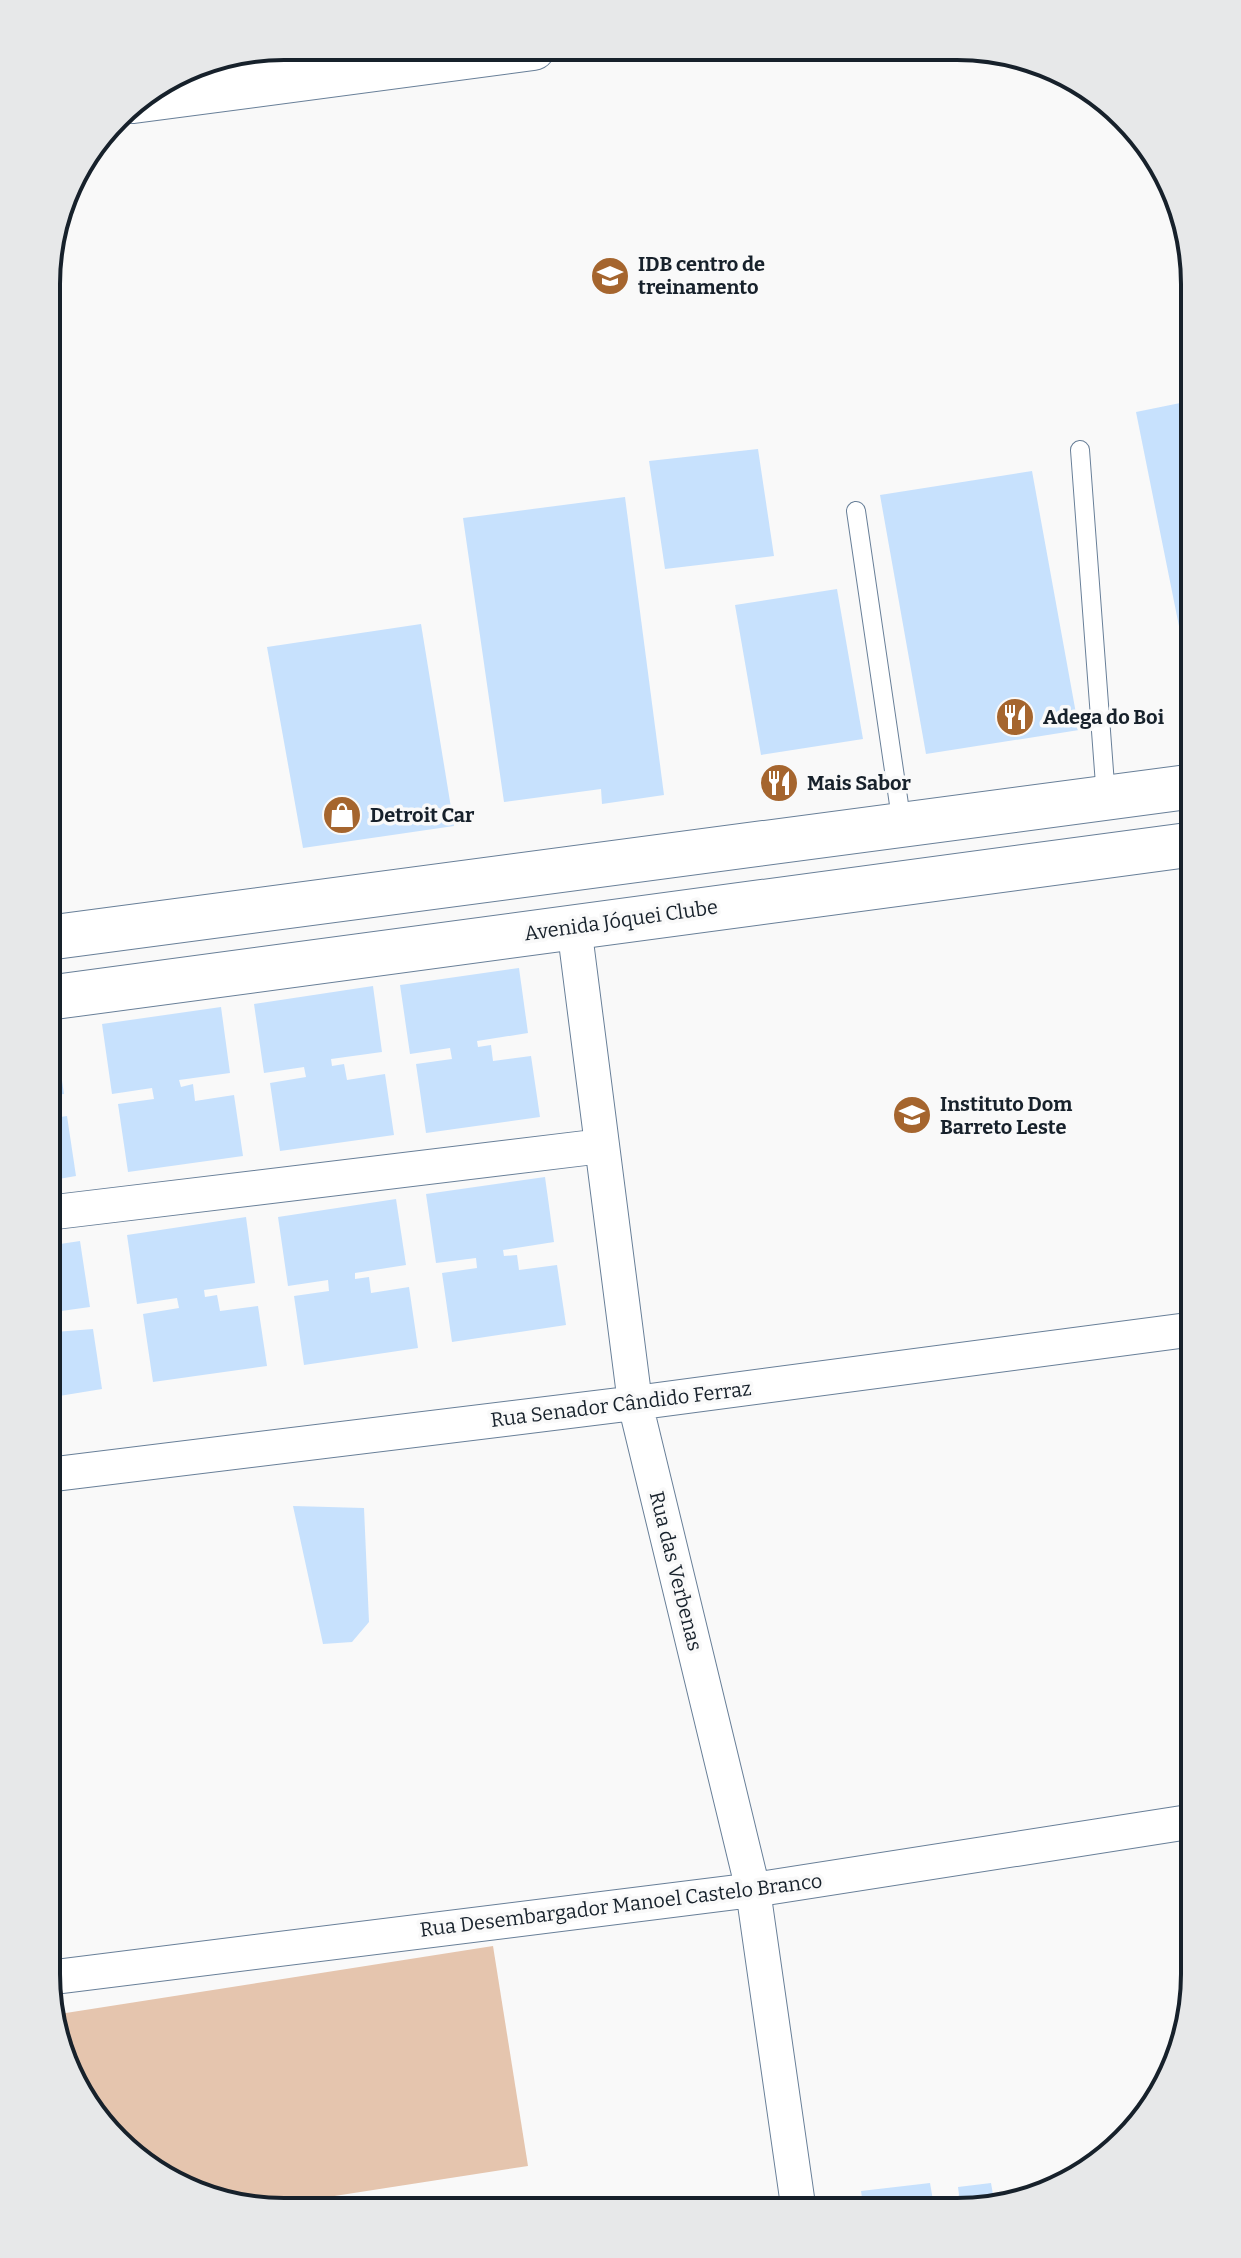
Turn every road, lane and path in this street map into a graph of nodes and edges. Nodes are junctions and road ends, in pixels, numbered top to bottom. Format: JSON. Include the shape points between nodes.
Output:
{"nodes":[{"id":1,"x":442,"y":60,"type":"edge"},
{"id":2,"x":161,"y":97,"type":"edge"},
{"id":3,"x":1080,"y":450,"type":"dead end"},
{"id":4,"x":856,"y":511,"type":"dead end"},
{"id":5,"x":1181,"y":788,"type":"edge"},
{"id":6,"x":1106,"y":798,"type":"junction"},
{"id":7,"x":902,"y":825,"type":"junction"},
{"id":8,"x":1181,"y":846,"type":"edge"},
{"id":9,"x":568,"y":868,"type":"junction"},
{"id":10,"x":574,"y":926,"type":"junction"},
{"id":11,"x":60,"y":936,"type":"edge"},
{"id":12,"x":60,"y":996,"type":"edge"},
{"id":13,"x":602,"y":1146,"type":"junction"},
{"id":14,"x":60,"y":1211,"type":"edge"},
{"id":15,"x":1181,"y":1331,"type":"edge"},
{"id":16,"x":635,"y":1403,"type":"junction"},
{"id":17,"x":60,"y":1473,"type":"edge"},
{"id":18,"x":1181,"y":1823,"type":"edge"},
{"id":19,"x":753,"y":1890,"type":"junction"},
{"id":20,"x":60,"y":1976,"type":"edge"},
{"id":21,"x":797,"y":2198,"type":"edge"}],
"edges":[{"from":1,"to":2,"type":"main road"},
{"from":3,"to":6,"type":"lane"},
{"from":4,"to":7,"type":"lane"},
{"from":5,"to":6,"type":"main road"},
{"from":6,"to":7,"type":"main road"},
{"from":7,"to":9,"type":"main road"},
{"from":8,"to":10,"type":"main road","name":"Avenida Jóquei Clube"},
{"from":9,"to":10,"type":"main road"},
{"from":9,"to":11,"type":"main road"},
{"from":10,"to":12,"type":"main road","name":"Avenida Jóquei Clube"},
{"from":10,"to":13,"type":"street","name":"Rua das Verbenas"},
{"from":13,"to":14,"type":"street"},
{"from":13,"to":16,"type":"street","name":"Rua das Verbenas"},
{"from":15,"to":16,"type":"street","name":"Rua Senador Cândido Ferraz"},
{"from":16,"to":17,"type":"street","name":"Rua Senador Cândido Ferraz"},
{"from":16,"to":19,"type":"street","name":"Rua das Verbenas"},
{"from":18,"to":19,"type":"street","name":"Rua Desembargador Manoel Castelo Branco"},
{"from":19,"to":20,"type":"street","name":"Rua Desembargador Manoel Castelo Branco"},
{"from":19,"to":21,"type":"street","name":"Rua das Verbenas"}]}
